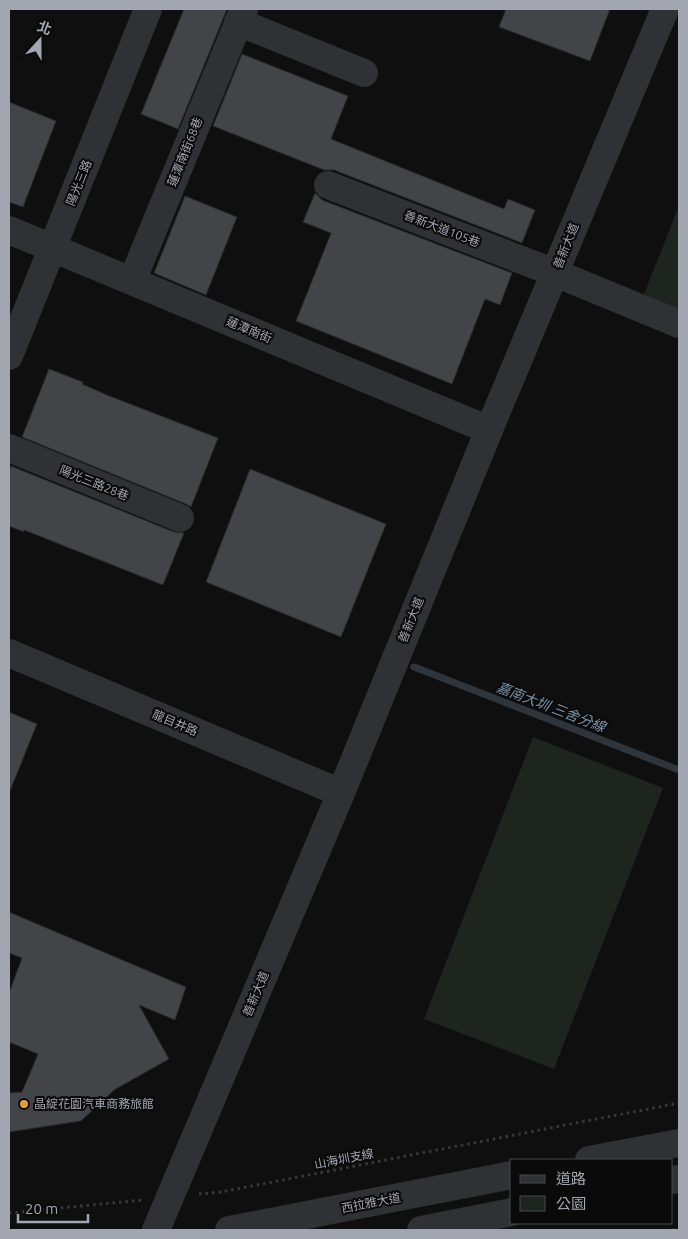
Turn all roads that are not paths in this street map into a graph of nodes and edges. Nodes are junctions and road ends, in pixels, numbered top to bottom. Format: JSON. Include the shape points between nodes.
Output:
{"nodes":[{"id":1,"x":148,"y":9,"type":"edge"},
{"id":2,"x":665,"y":9,"type":"edge"},
{"id":3,"x":241,"y":16,"type":"edge"},
{"id":4,"x":364,"y":73,"type":"dead end"},
{"id":5,"x":328,"y":185,"type":"dead end"},
{"id":6,"x":9,"y":230,"type":"edge"},
{"id":7,"x":53,"y":248,"type":"junction"},
{"id":8,"x":555,"y":273,"type":"junction"},
{"id":9,"x":132,"y":281,"type":"junction"},
{"id":10,"x":679,"y":324,"type":"edge"},
{"id":11,"x":9,"y":356,"type":"edge"},
{"id":12,"x":489,"y":430,"type":"junction"},
{"id":13,"x":9,"y":448,"type":"edge"},
{"id":14,"x":180,"y":518,"type":"dead end"},
{"id":15,"x":9,"y":653,"type":"edge"},
{"id":16,"x":341,"y":793,"type":"junction"},
{"id":17,"x":679,"y":1143,"type":"edge"},
{"id":18,"x":594,"y":1159,"type":"edge"},
{"id":19,"x":510,"y":1175,"type":"edge"},
{"id":20,"x":506,"y":1218,"type":"edge"},
{"id":21,"x":156,"y":1230,"type":"edge"},
{"id":22,"x":230,"y":1230,"type":"edge"},
{"id":23,"x":420,"y":1230,"type":"edge"}],
"edges":[{"from":1,"to":7,"type":"street","name":"陽光三路"},
{"from":2,"to":8,"type":"street","name":"善新大道"},
{"from":3,"to":4,"type":"street","name":"蓮潭南街68巷"},
{"from":3,"to":9,"type":"street","name":"蓮潭南街68巷"},
{"from":5,"to":8,"type":"street","name":"善新大道105巷"},
{"from":6,"to":7,"type":"street","name":"蓮潭南街"},
{"from":7,"to":9,"type":"street","name":"蓮潭南街"},
{"from":7,"to":11,"type":"street","name":"陽光三路"},
{"from":8,"to":10,"type":"street","name":"善新大道105巷"},
{"from":8,"to":12,"type":"street","name":"善新大道"},
{"from":9,"to":12,"type":"street","name":"蓮潭南街"},
{"from":12,"to":16,"type":"street","name":"善新大道"},
{"from":13,"to":14,"type":"street","name":"陽光三路28巷"},
{"from":15,"to":16,"type":"street","name":"龍目井路"},
{"from":16,"to":21,"type":"street","name":"善新大道"},
{"from":17,"to":18,"type":"street"},
{"from":19,"to":22,"type":"street","name":"西拉雅大道"},
{"from":20,"to":23,"type":"street"}]}
